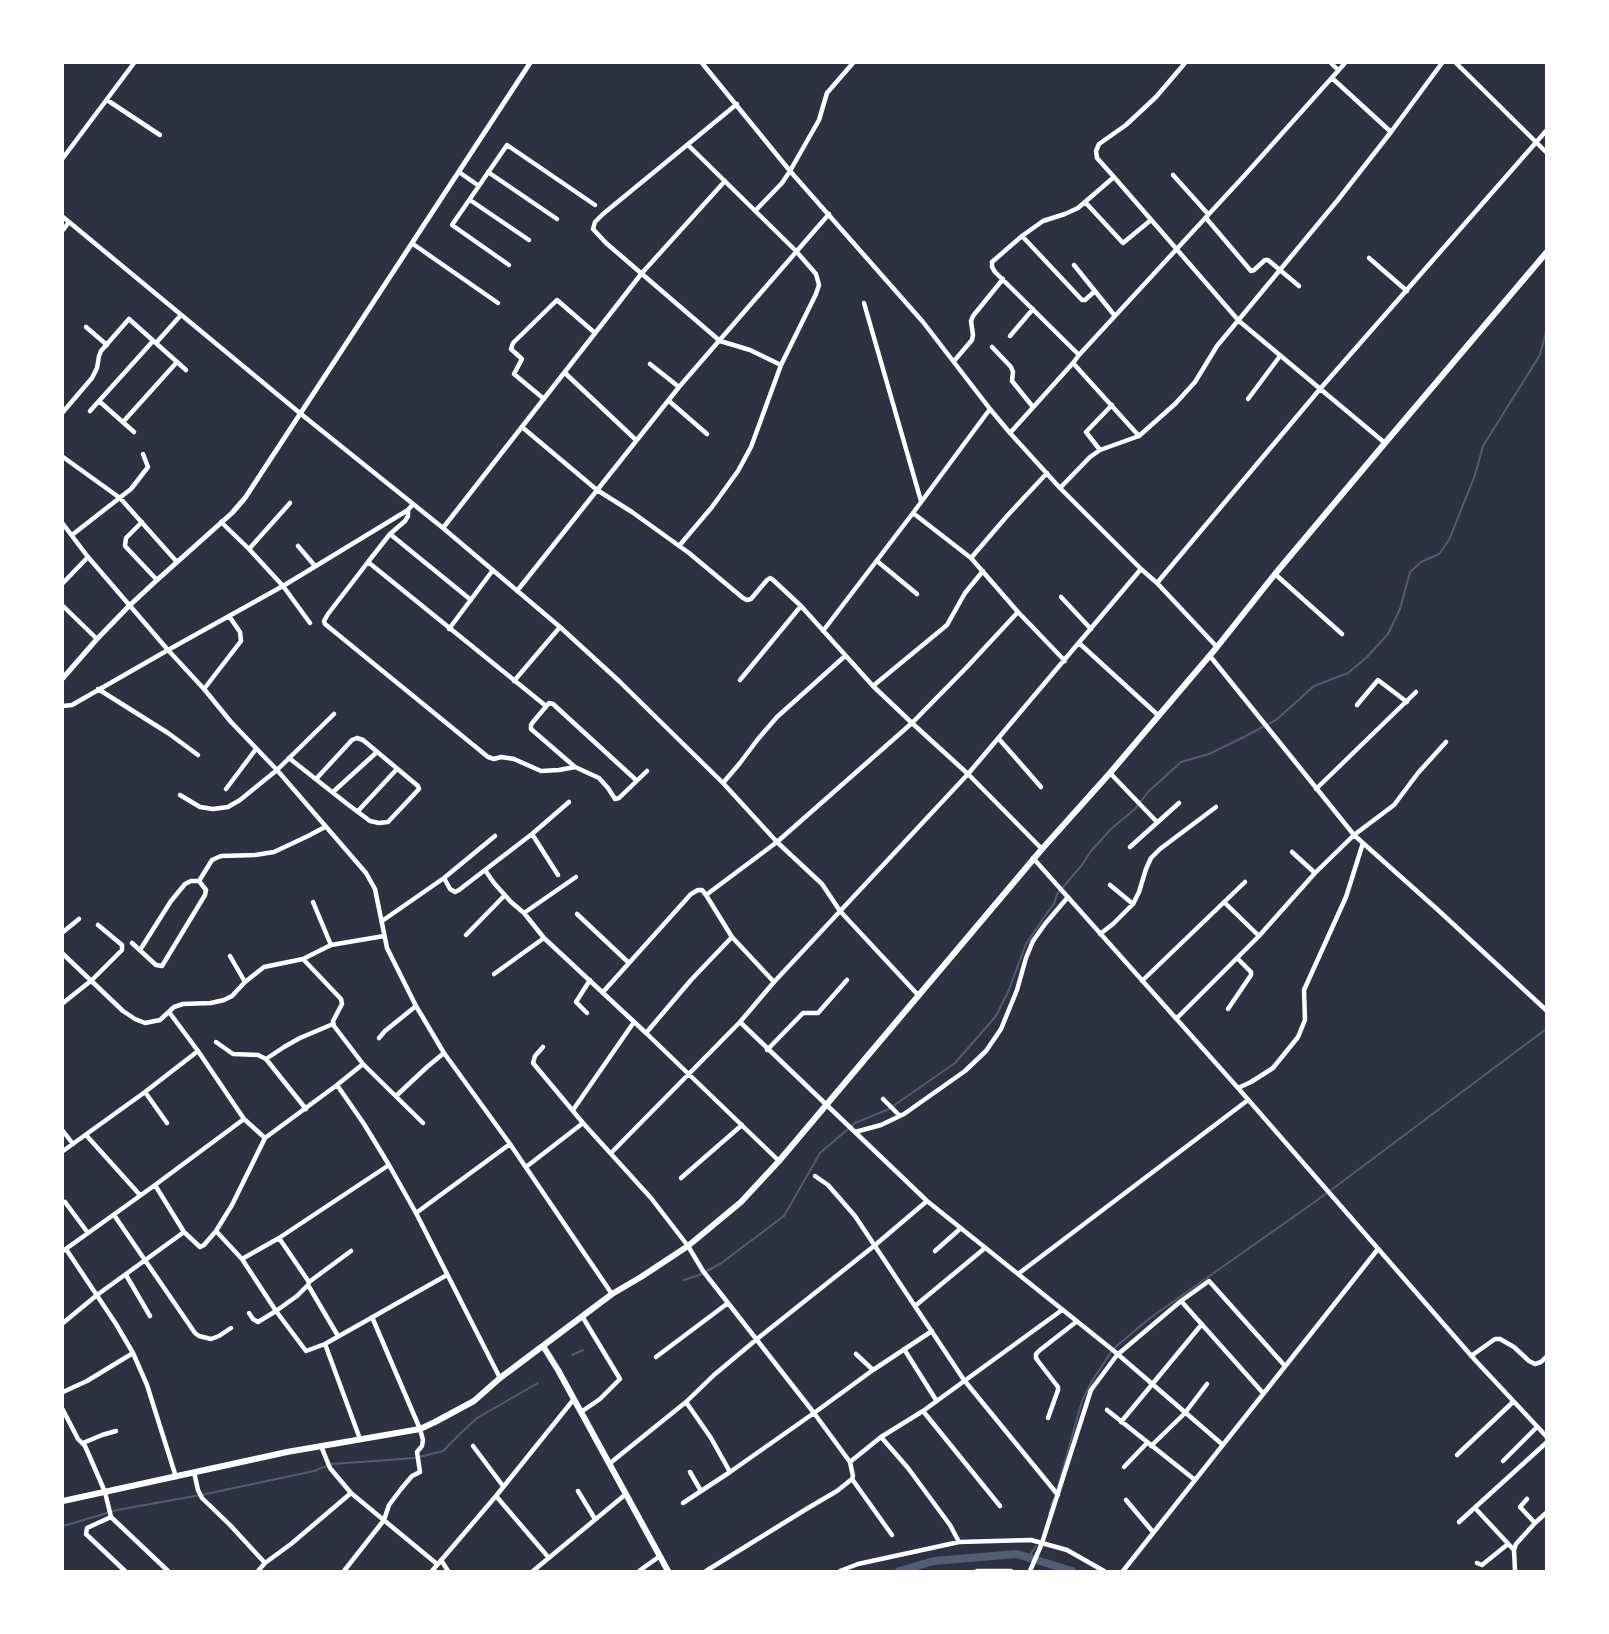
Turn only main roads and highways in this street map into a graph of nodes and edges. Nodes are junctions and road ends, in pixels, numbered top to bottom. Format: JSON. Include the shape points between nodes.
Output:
{"nodes":[{"id":1,"x":1546,"y":253,"type":"edge"},
{"id":2,"x":543,"y":1346,"type":"junction"},
{"id":3,"x":63,"y":1502,"type":"edge"},
{"id":4,"x":668,"y":1571,"type":"edge"}],
"edges":[{"from":1,"to":2,"type":"main road","via":[[1210,656],[1033,858],[779,1161],[741,1202],[688,1246],[612,1294]]},
{"from":2,"to":3,"type":"main road","via":[[474,1401],[420,1429],[287,1452]]},
{"from":2,"to":4,"type":"main road"}]}
